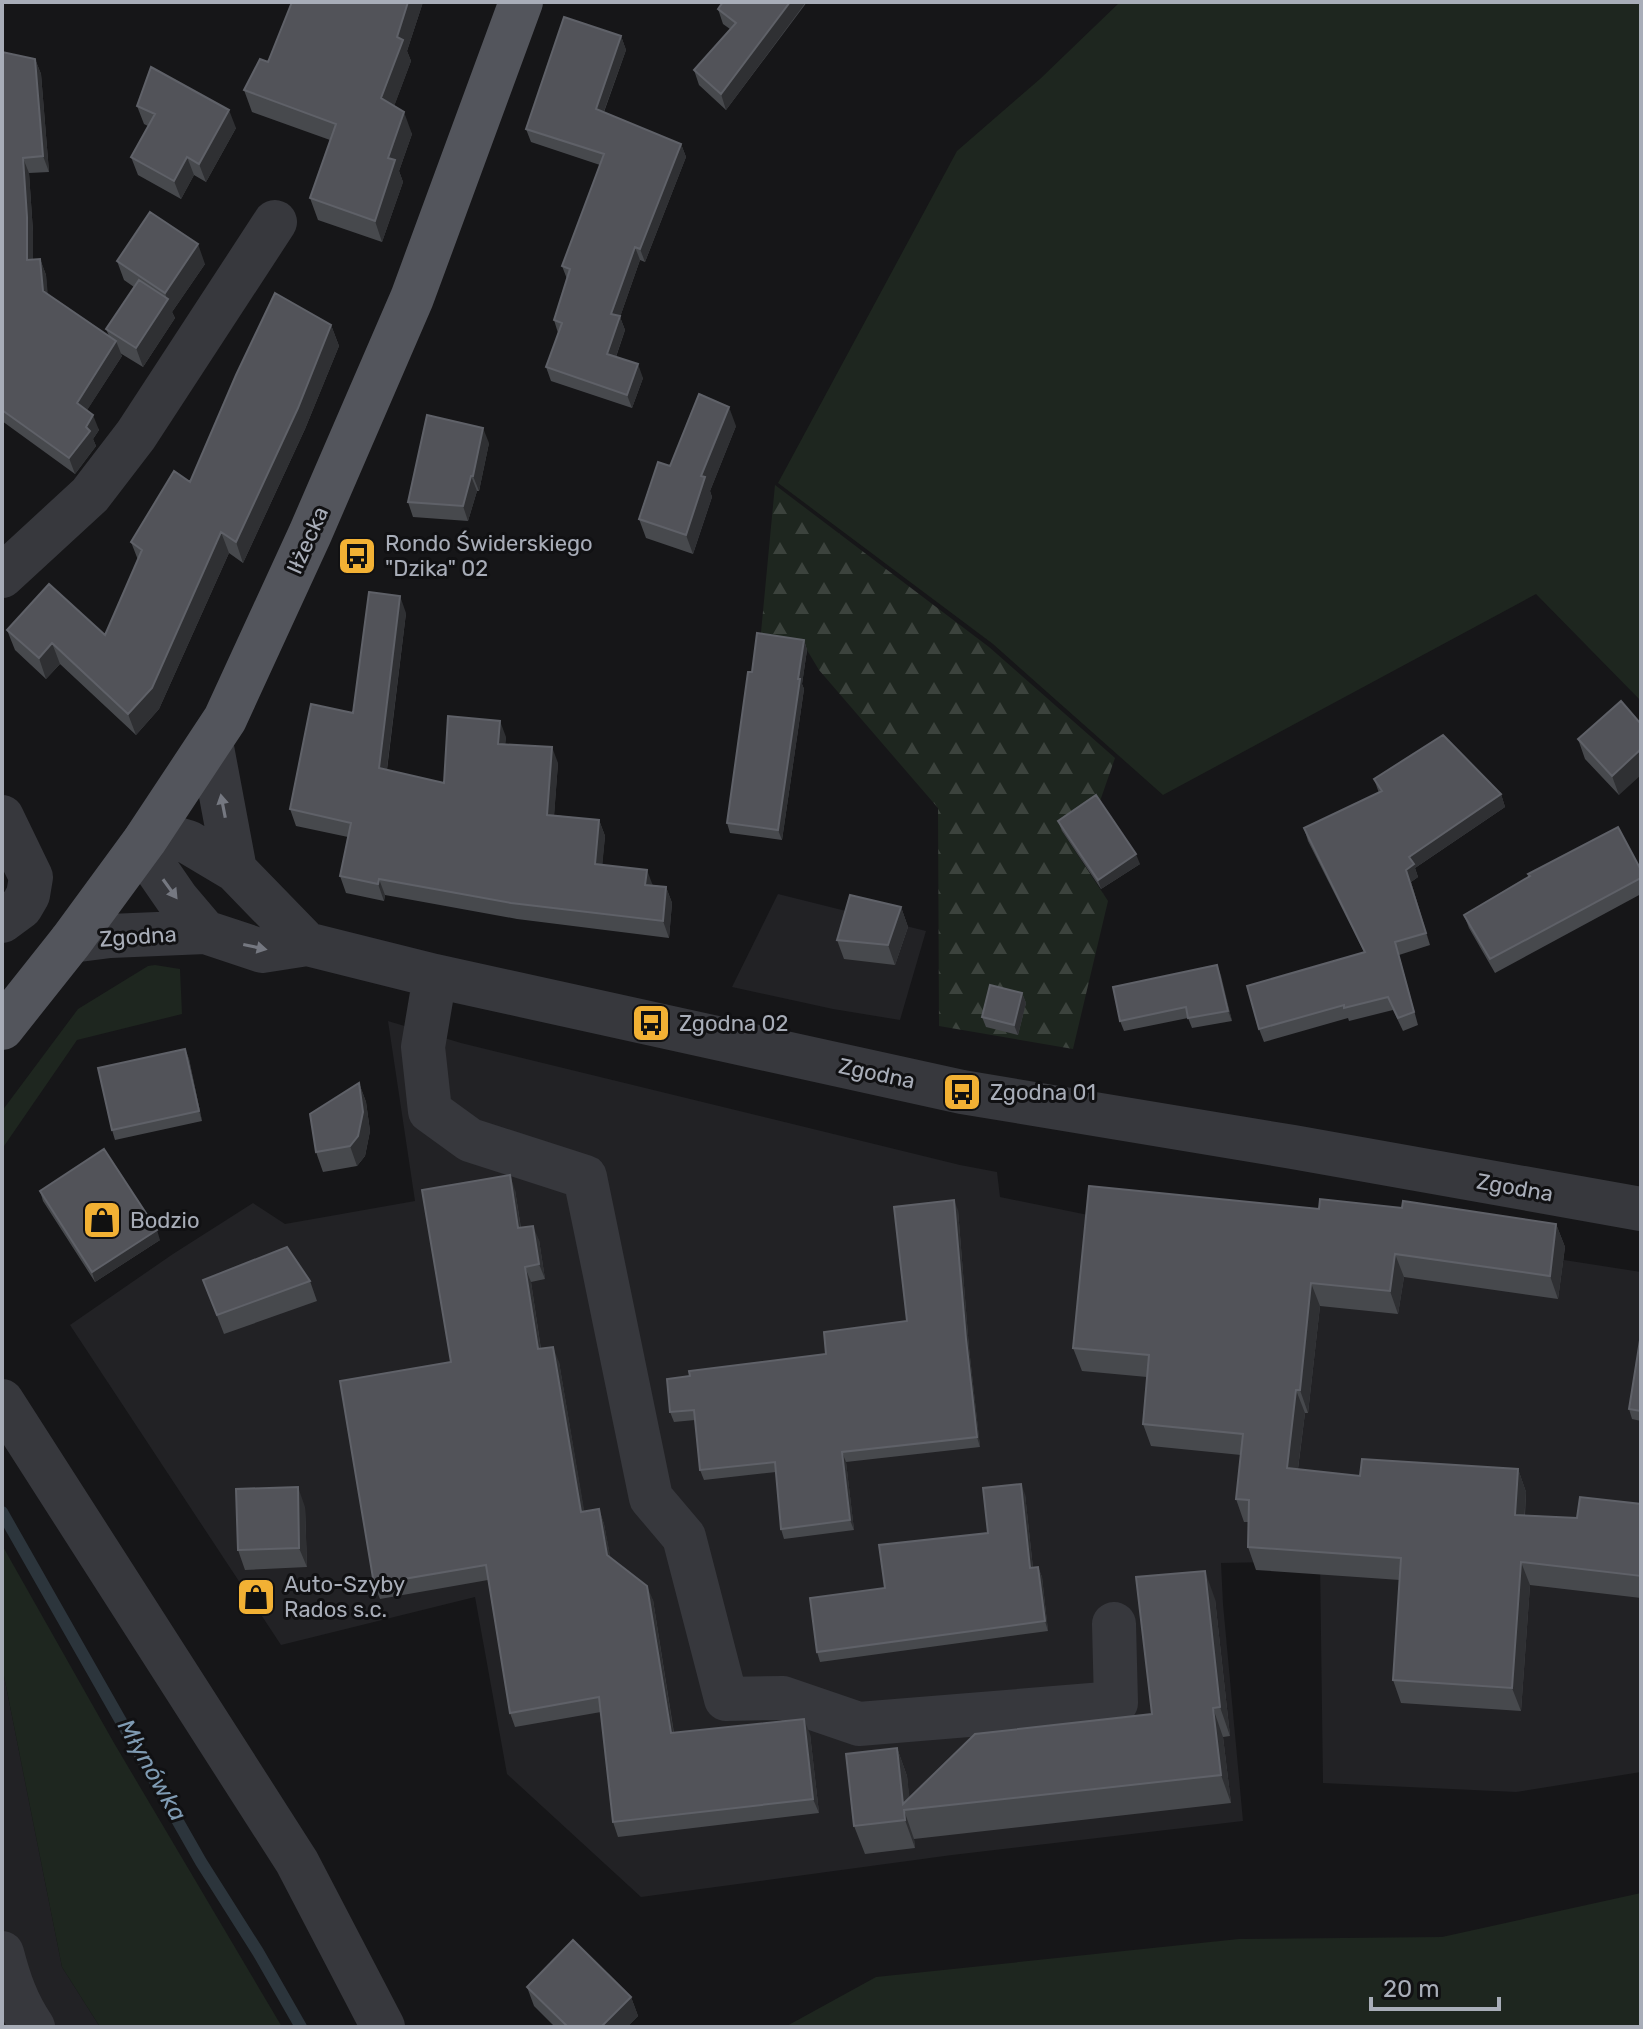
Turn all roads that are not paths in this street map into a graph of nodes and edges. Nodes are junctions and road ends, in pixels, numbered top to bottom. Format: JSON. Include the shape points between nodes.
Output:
{"nodes":[{"id":1,"x":521,"y":2,"type":"edge"},
{"id":2,"x":275,"y":222,"type":"dead end"},
{"id":3,"x":2,"y":576,"type":"edge"},
{"id":4,"x":211,"y":742,"type":"junction"},
{"id":5,"x":2,"y":817,"type":"edge"},
{"id":6,"x":145,"y":840,"type":"junction"},
{"id":7,"x":235,"y":870,"type":"junction"},
{"id":8,"x":2,"y":921,"type":"edge"},
{"id":9,"x":205,"y":932,"type":"junction"},
{"id":10,"x":71,"y":941,"type":"junction"},
{"id":11,"x":307,"y":944,"type":"junction"},
{"id":12,"x":435,"y":976,"type":"junction"},
{"id":13,"x":2,"y":1028,"type":"edge"},
{"id":14,"x":1641,"y":1209,"type":"edge"},
{"id":15,"x":2,"y":1401,"type":"edge"},
{"id":16,"x":1114,"y":1624,"type":"dead end"},
{"id":17,"x":2,"y":1953,"type":"edge"},
{"id":18,"x":33,"y":2027,"type":"edge"},
{"id":19,"x":383,"y":2027,"type":"edge"}],
"edges":[{"from":1,"to":4,"type":"main road","name":"Iłżecka","via":[[412,298],[303,549]]},
{"from":2,"to":3,"type":"street","via":[[136,435],[90,495]]},
{"from":4,"to":6,"type":"main road","name":"Iłżecka"},
{"from":7,"to":4,"type":"street","one_way":true},
{"from":5,"to":8,"type":"street","via":[[31,877],[21,907]]},
{"from":6,"to":7,"type":"street","via":[[171,837],[188,842]]},
{"from":6,"to":9,"type":"street","name":"Zgodna","one_way":true,"via":[[157,870]]},
{"from":6,"to":10,"type":"main road","name":"Iłżecka"},
{"from":7,"to":11,"type":"street"},
{"from":9,"to":10,"type":"street","name":"Zgodna"},
{"from":9,"to":11,"type":"street","name":"Zgodna","one_way":true,"via":[[262,951]]},
{"from":10,"to":13,"type":"main road","name":"Iłżecka"},
{"from":11,"to":12,"type":"street","name":"Zgodna"},
{"from":12,"to":14,"type":"street","name":"Zgodna","via":[[962,1092]]},
{"from":12,"to":16,"type":"street","via":[[423,1047],[430,1111],[470,1140],[585,1177],[651,1498],[684,1537],[726,1699],[783,1698],[859,1724],[1116,1703]]},
{"from":15,"to":19,"type":"street","via":[[297,1862]]},
{"from":17,"to":18,"type":"street","via":[[10,1985]]}]}
